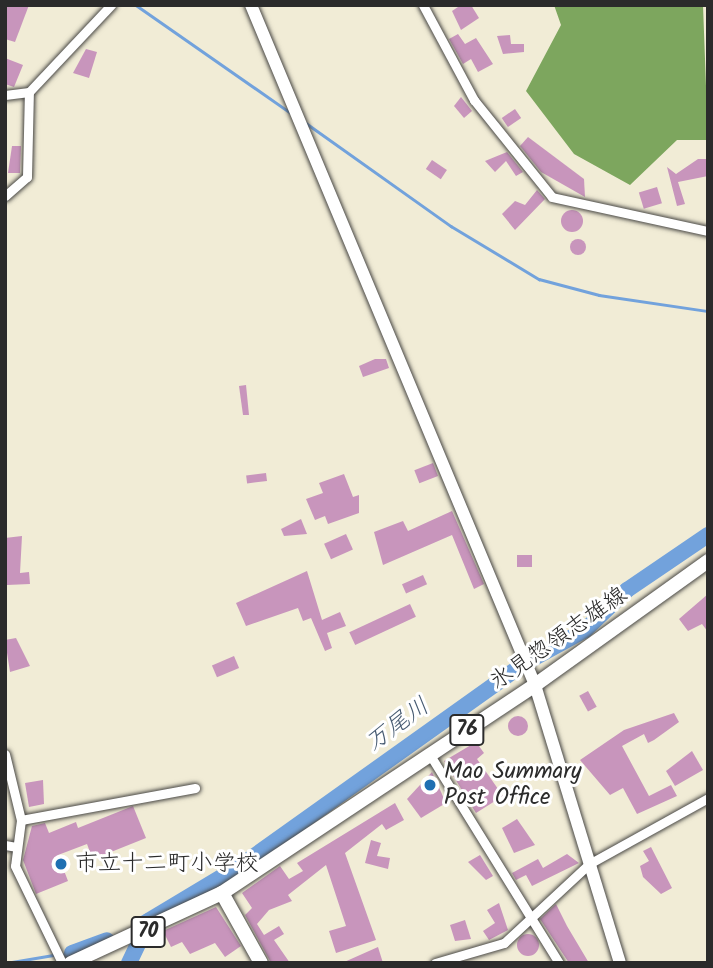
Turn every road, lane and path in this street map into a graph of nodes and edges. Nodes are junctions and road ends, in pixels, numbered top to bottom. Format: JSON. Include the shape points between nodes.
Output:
{"nodes":[{"id":1,"x":111,"y":5,"type":"edge"},
{"id":2,"x":251,"y":5,"type":"edge"},
{"id":3,"x":423,"y":5,"type":"edge"},
{"id":4,"x":29,"y":92,"type":"junction"},
{"id":5,"x":5,"y":95,"type":"edge"},
{"id":6,"x":5,"y":196,"type":"edge"},
{"id":7,"x":708,"y":230,"type":"edge"},
{"id":8,"x":708,"y":561,"type":"edge"},
{"id":9,"x":535,"y":685,"type":"junction"},
{"id":10,"x":5,"y":754,"type":"edge"},
{"id":11,"x":430,"y":755,"type":"junction"},
{"id":12,"x":195,"y":789,"type":"dead end"},
{"id":13,"x":708,"y":798,"type":"edge"},
{"id":14,"x":21,"y":820,"type":"junction"},
{"id":15,"x":5,"y":845,"type":"edge"},
{"id":16,"x":16,"y":848,"type":"junction"},
{"id":17,"x":589,"y":864,"type":"junction"},
{"id":18,"x":10,"y":866,"type":"edge"},
{"id":19,"x":222,"y":893,"type":"junction"},
{"id":20,"x":533,"y":917,"type":"junction"},
{"id":21,"x":64,"y":962,"type":"edge"},
{"id":22,"x":261,"y":963,"type":"edge"},
{"id":23,"x":435,"y":963,"type":"edge"},
{"id":24,"x":559,"y":963,"type":"edge"},
{"id":25,"x":620,"y":963,"type":"edge"}],
"edges":[{"from":1,"to":4,"type":"street"},
{"from":2,"to":9,"type":"street"},
{"from":3,"to":7,"type":"street","via":[[474,100],[552,197]]},
{"from":4,"to":5,"type":"street"},
{"from":4,"to":6,"type":"street","via":[[27,177]]},
{"from":8,"to":9,"type":"main road","name":"氷見惣領志雄線","number":"76"},
{"from":9,"to":11,"type":"main road","name":"氷見惣領志雄線","number":"76"},
{"from":9,"to":17,"type":"street"},
{"from":10,"to":14,"type":"street"},
{"from":11,"to":19,"type":"main road","name":"氷見惣領志雄線","number":"76"},
{"from":11,"to":20,"type":"street"},
{"from":12,"to":14,"type":"street"},
{"from":13,"to":17,"type":"street"},
{"from":14,"to":16,"type":"street"},
{"from":15,"to":16,"type":"street"},
{"from":16,"to":18,"type":"street"},
{"from":17,"to":20,"type":"street"},
{"from":17,"to":25,"type":"street"},
{"from":18,"to":21,"type":"street"},
{"from":19,"to":21,"type":"main road","number":"70"},
{"from":19,"to":22,"type":"main road"},
{"from":20,"to":23,"type":"street","via":[[504,943]]},
{"from":20,"to":24,"type":"street"}]}
